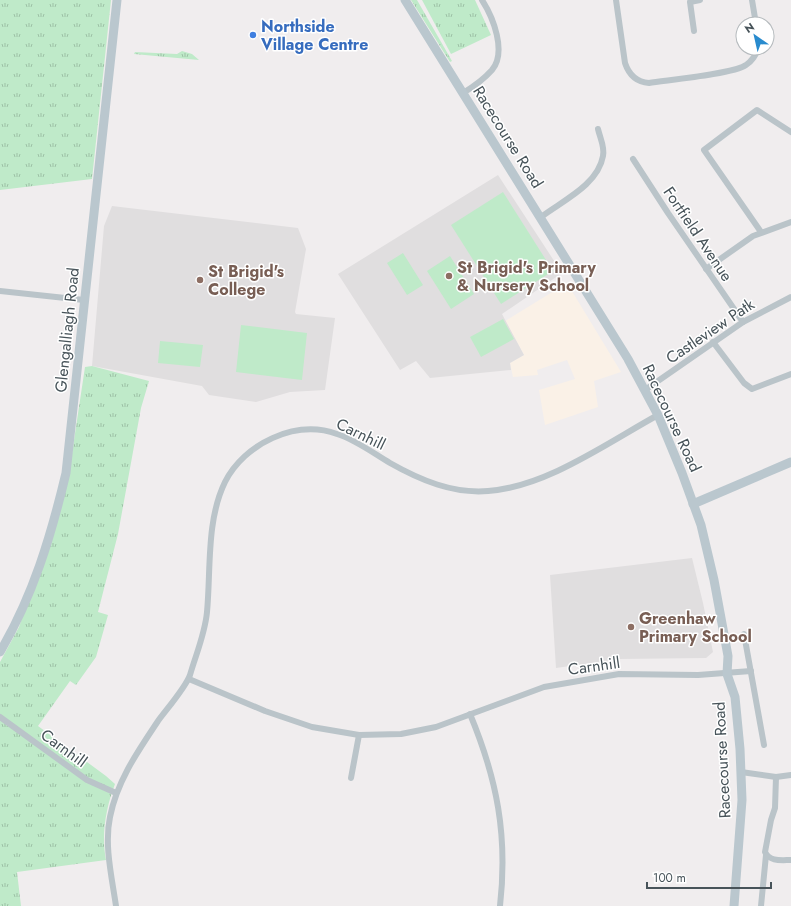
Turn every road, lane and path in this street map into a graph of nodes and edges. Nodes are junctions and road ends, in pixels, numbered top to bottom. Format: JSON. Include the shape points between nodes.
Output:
{"nodes":[{"id":1,"x":117,"y":0,"type":"edge"},
{"id":2,"x":405,"y":0,"type":"edge"},
{"id":3,"x":482,"y":0,"type":"edge"},
{"id":4,"x":616,"y":0,"type":"edge"},
{"id":5,"x":700,"y":0,"type":"edge"},
{"id":6,"x":752,"y":0,"type":"edge"},
{"id":7,"x":755,"y":16,"type":"edge"},
{"id":8,"x":694,"y":31,"type":"dead end"},
{"id":9,"x":754,"y":56,"type":"edge"},
{"id":10,"x":463,"y":93,"type":"junction"},
{"id":11,"x":598,"y":129,"type":"dead end"},
{"id":12,"x":791,"y":132,"type":"edge"},
{"id":13,"x":633,"y":159,"type":"dead end"},
{"id":14,"x":541,"y":217,"type":"junction"},
{"id":15,"x":791,"y":222,"type":"edge"},
{"id":16,"x":761,"y":232,"type":"junction"},
{"id":17,"x":706,"y":269,"type":"junction"},
{"id":18,"x":0,"y":291,"type":"edge"},
{"id":19,"x":791,"y":297,"type":"edge"},
{"id":20,"x":84,"y":300,"type":"junction"},
{"id":21,"x":743,"y":322,"type":"junction"},
{"id":22,"x":713,"y":342,"type":"junction"},
{"id":23,"x":791,"y":374,"type":"edge"},
{"id":24,"x":645,"y":390,"type":"junction"},
{"id":25,"x":658,"y":415,"type":"junction"},
{"id":26,"x":791,"y":462,"type":"edge"},
{"id":27,"x":693,"y":504,"type":"junction"},
{"id":28,"x":744,"y":634,"type":"dead end"},
{"id":29,"x":0,"y":652,"type":"edge"},
{"id":30,"x":751,"y":671,"type":"junction"},
{"id":31,"x":727,"y":674,"type":"junction"},
{"id":32,"x":189,"y":679,"type":"junction"},
{"id":33,"x":470,"y":714,"type":"junction"},
{"id":34,"x":0,"y":717,"type":"edge"},
{"id":35,"x":359,"y":735,"type":"junction"},
{"id":36,"x":764,"y":745,"type":"dead end"},
{"id":37,"x":741,"y":772,"type":"junction"},
{"id":38,"x":791,"y":774,"type":"edge"},
{"id":39,"x":776,"y":777,"type":"junction"},
{"id":40,"x":351,"y":778,"type":"dead end"},
{"id":41,"x":116,"y":793,"type":"junction"},
{"id":42,"x":766,"y":854,"type":"junction"},
{"id":43,"x":791,"y":860,"type":"edge"},
{"id":44,"x":116,"y":906,"type":"edge"},
{"id":45,"x":500,"y":906,"type":"edge"},
{"id":46,"x":734,"y":906,"type":"edge"},
{"id":47,"x":761,"y":906,"type":"edge"}],
"edges":[{"from":1,"to":20,"type":"main road","name":"Glengalliagh Road"},
{"from":2,"to":10,"type":"main road","name":"Racecourse Road"},
{"from":3,"to":10,"type":"street","via":[[497,35],[498,58],[493,69]]},
{"from":4,"to":9,"type":"street","via":[[625,63],[628,72],[640,82],[731,70],[745,66]]},
{"from":5,"to":8,"type":"street","via":[[690,2]]},
{"from":6,"to":7,"type":"street"},
{"from":10,"to":14,"type":"main road","name":"Racecourse Road"},
{"from":11,"to":14,"type":"street","via":[[603,147],[599,169],[573,195]]},
{"from":12,"to":16,"type":"street","via":[[757,110],[704,150]]},
{"from":13,"to":17,"type":"street","name":"Fortfield Avenue"},
{"from":14,"to":24,"type":"main road","name":"Racecourse Road"},
{"from":15,"to":16,"type":"street"},
{"from":16,"to":17,"type":"street"},
{"from":17,"to":21,"type":"street","name":"Fortfield Avenue"},
{"from":18,"to":20,"type":"street"},
{"from":19,"to":21,"type":"street","name":"Castleview Patk"},
{"from":20,"to":29,"type":"main road","name":"Glengalliagh Road","via":[[66,473],[56,517],[27,602]]},
{"from":21,"to":22,"type":"street","name":"Castleview Patk"},
{"from":22,"to":23,"type":"street","via":[[744,383],[752,389]]},
{"from":22,"to":24,"type":"street","name":"Castleview Patk"},
{"from":24,"to":25,"type":"main road","name":"Racecourse Road"},
{"from":25,"to":27,"type":"main road","name":"Racecourse Road"},
{"from":25,"to":32,"type":"street","name":"Carnhill","via":[[541,480],[486,492],[453,489],[414,477],[343,437],[326,431],[306,430],[288,433],[259,445],[235,467],[219,496],[212,530],[207,614]]},
{"from":26,"to":27,"type":"main road"},
{"from":27,"to":31,"type":"main road","name":"Racecourse Road","via":[[701,525],[714,580],[728,656]]},
{"from":28,"to":30,"type":"street"},
{"from":30,"to":31,"type":"street","name":"Carnhill"},
{"from":30,"to":36,"type":"street"},
{"from":31,"to":33,"type":"street","name":"Carnhill","via":[[618,674],[544,687]]},
{"from":31,"to":37,"type":"main road","name":"Racecourse Road","via":[[735,697]]},
{"from":32,"to":35,"type":"street","name":"Carnhill","via":[[265,711],[312,727]]},
{"from":32,"to":41,"type":"street","name":"Carnhill","via":[[140,749]]},
{"from":33,"to":35,"type":"street","name":"Carnhill","via":[[436,727],[401,734]]},
{"from":33,"to":45,"type":"street","via":[[486,755],[498,800],[501,823]]},
{"from":34,"to":41,"type":"street","name":"Carnhill","via":[[87,780]]},
{"from":35,"to":40,"type":"street"},
{"from":37,"to":39,"type":"street"},
{"from":37,"to":46,"type":"main road","name":"Racecourse Road","via":[[740,834]]},
{"from":38,"to":39,"type":"street"},
{"from":39,"to":42,"type":"street","via":[[775,808],[766,840]]},
{"from":41,"to":44,"type":"street","name":"Carnhill","via":[[109,826],[109,852]]},
{"from":42,"to":43,"type":"street","via":[[774,860]]},
{"from":42,"to":47,"type":"street"}]}
